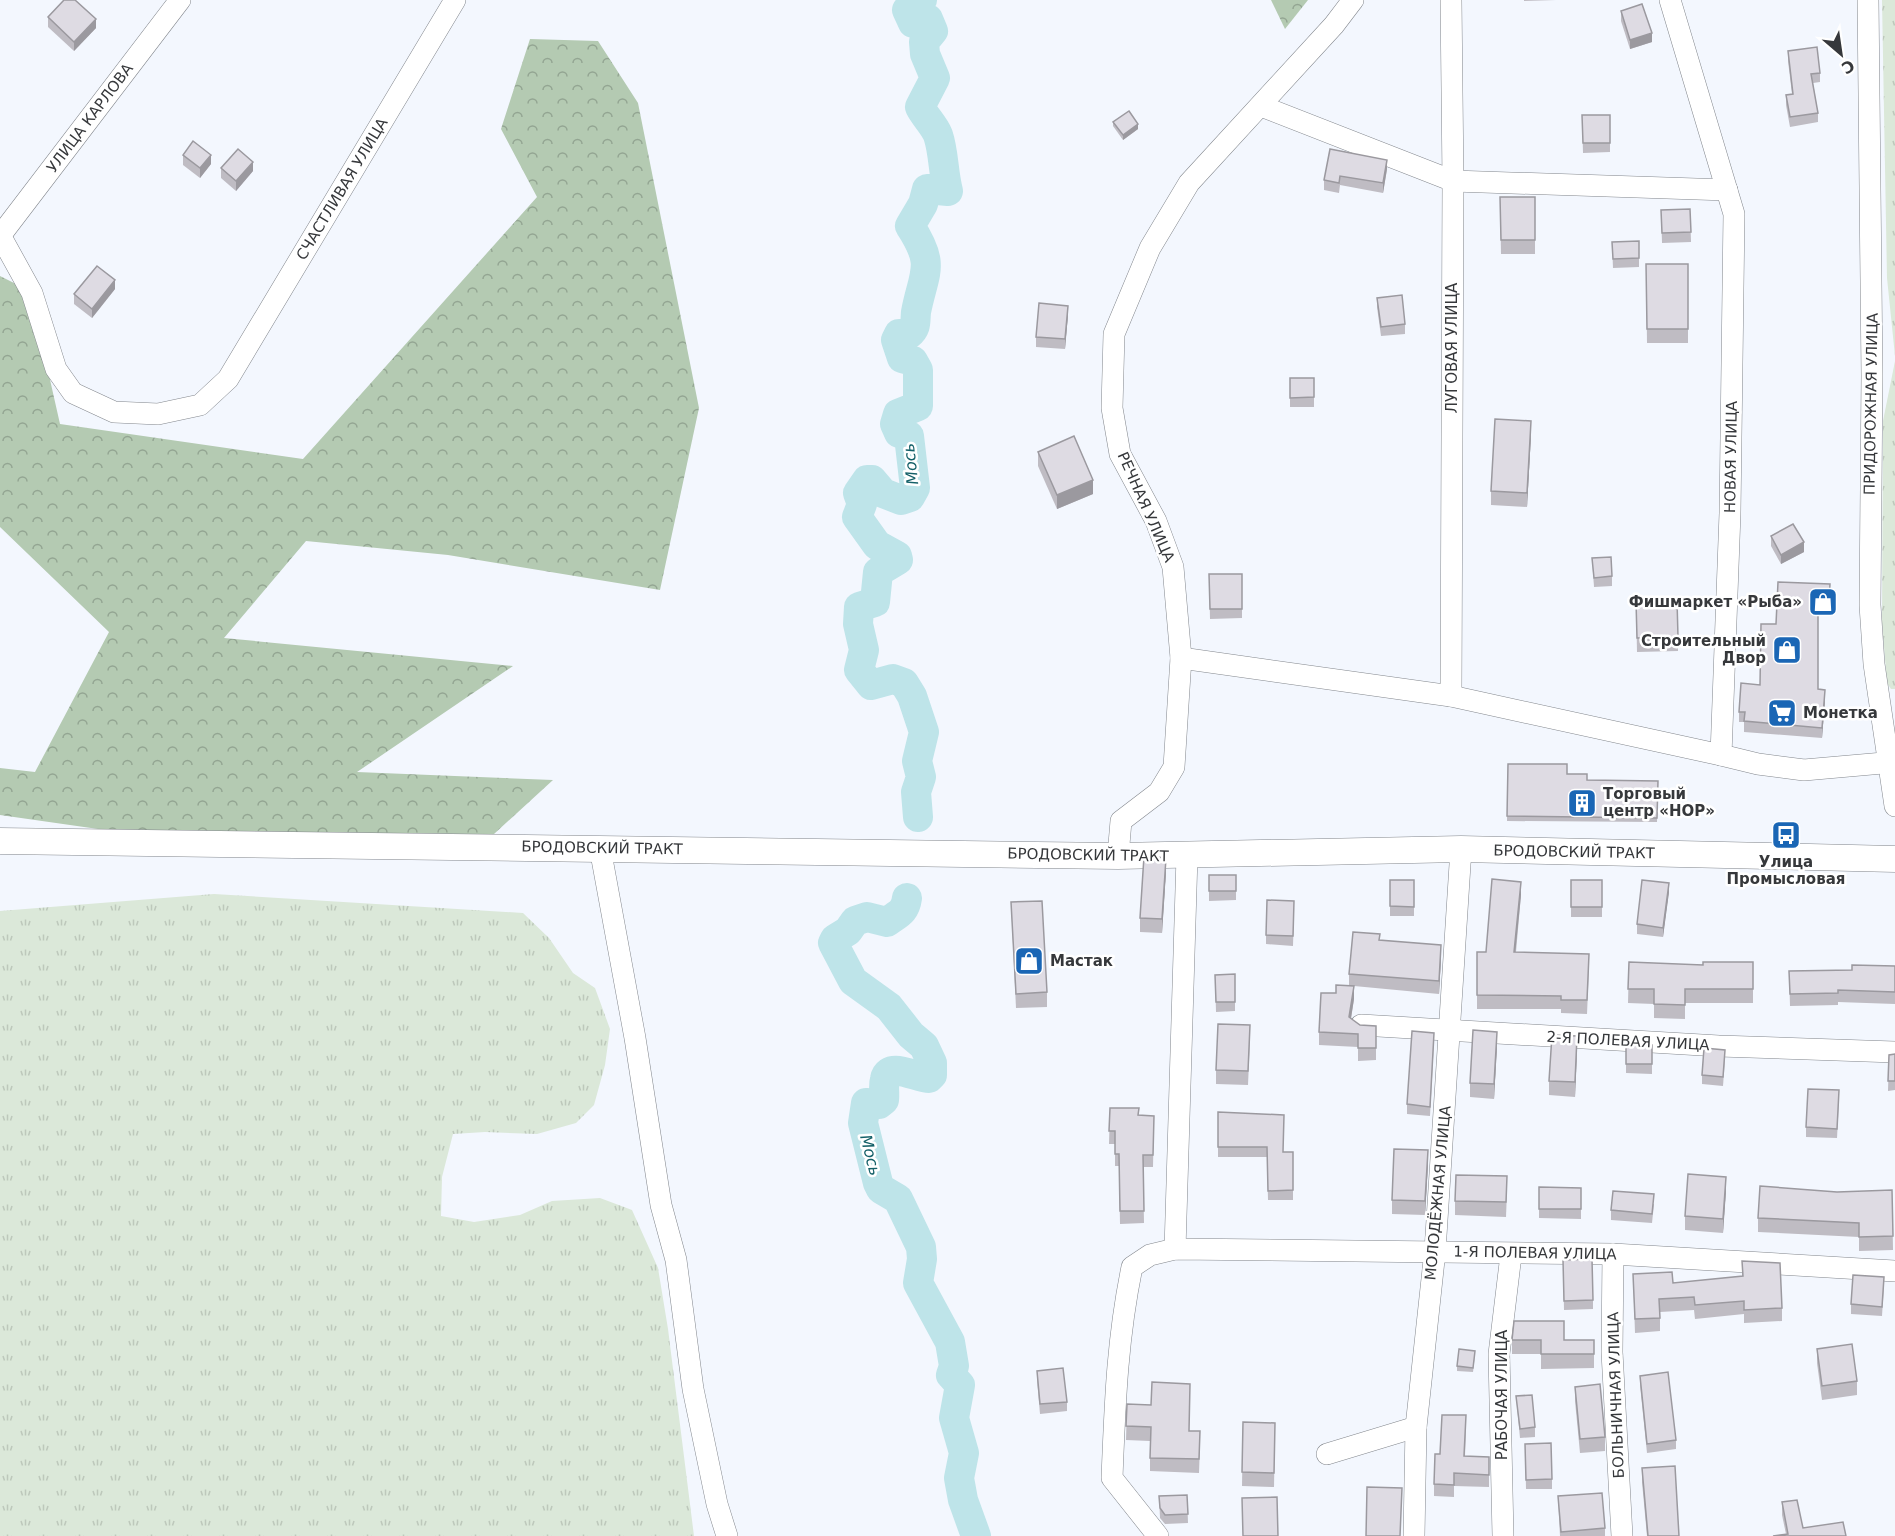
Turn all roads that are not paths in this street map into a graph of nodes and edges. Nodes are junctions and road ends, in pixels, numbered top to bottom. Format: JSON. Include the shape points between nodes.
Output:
{"nodes":[{"id":1,"x":180,"y":0,"type":"edge"},
{"id":2,"x":455,"y":0,"type":"edge"},
{"id":3,"x":1353,"y":0,"type":"edge"},
{"id":4,"x":1451,"y":0,"type":"edge"},
{"id":5,"x":1670,"y":0,"type":"edge"},
{"id":6,"x":1868,"y":0,"type":"edge"},
{"id":7,"x":1261,"y":106,"type":"junction"},
{"id":8,"x":1453,"y":182,"type":"junction"},
{"id":9,"x":1727,"y":189,"type":"junction"},
{"id":10,"x":0,"y":235,"type":"edge"},
{"id":11,"x":1181,"y":658,"type":"junction"},
{"id":12,"x":1451,"y":696,"type":"junction"},
{"id":13,"x":1721,"y":755,"type":"junction"},
{"id":14,"x":1891,"y":763,"type":"edge"},
{"id":15,"x":1895,"y":806,"type":"edge"},
{"id":16,"x":0,"y":841,"type":"edge"},
{"id":17,"x":600,"y":848,"type":"junction"},
{"id":18,"x":1461,"y":849,"type":"junction"},
{"id":19,"x":1118,"y":856,"type":"junction"},
{"id":20,"x":1187,"y":856,"type":"junction"},
{"id":21,"x":1895,"y":859,"type":"edge"},
{"id":22,"x":1361,"y":1025,"type":"edge"},
{"id":23,"x":1451,"y":1030,"type":"junction"},
{"id":24,"x":1895,"y":1053,"type":"edge"},
{"id":25,"x":1175,"y":1250,"type":"junction"},
{"id":26,"x":1435,"y":1251,"type":"junction"},
{"id":27,"x":1613,"y":1254,"type":"junction"},
{"id":28,"x":1510,"y":1255,"type":"junction"},
{"id":29,"x":1895,"y":1271,"type":"edge"},
{"id":30,"x":1416,"y":1427,"type":"junction"},
{"id":31,"x":1328,"y":1454,"type":"dead end"},
{"id":32,"x":727,"y":1536,"type":"edge"},
{"id":33,"x":1158,"y":1536,"type":"edge"},
{"id":34,"x":1414,"y":1536,"type":"edge"},
{"id":35,"x":1503,"y":1536,"type":"edge"},
{"id":36,"x":1622,"y":1536,"type":"edge"}],
"edges":[{"from":1,"to":10,"type":"street","name":"УЛИЦА КАРЛОВА"},
{"from":2,"to":10,"type":"street","name":"СЧАСТЛИВАЯ УЛИЦА","via":[[228,379],[200,405],[158,414],[114,412],[73,393],[56,369],[32,293]]},
{"from":3,"to":7,"type":"street","name":"РЕЧНАЯ УЛИЦА"},
{"from":4,"to":8,"type":"street","name":"ЛУГОВАЯ УЛИЦА"},
{"from":5,"to":9,"type":"street","name":"НОВАЯ УЛИЦА"},
{"from":6,"to":14,"type":"street","name":"ПРИДОРОЖНАЯ УЛИЦА","via":[[1872,375],[1869,605]]},
{"from":7,"to":8,"type":"street"},
{"from":7,"to":11,"type":"street","name":"РЕЧНАЯ УЛИЦА","via":[[1189,183],[1150,248],[1114,334],[1112,408],[1120,454],[1156,521],[1173,567]]},
{"from":8,"to":9,"type":"street"},
{"from":8,"to":12,"type":"street","name":"ЛУГОВАЯ УЛИЦА"},
{"from":9,"to":13,"type":"street","name":"НОВАЯ УЛИЦА","via":[[1734,214],[1730,513]]},
{"from":11,"to":12,"type":"street"},
{"from":11,"to":19,"type":"street","name":"РЕЧНАЯ УЛИЦА","via":[[1173,767],[1159,792],[1121,821]]},
{"from":12,"to":13,"type":"street"},
{"from":13,"to":14,"type":"street","via":[[1758,765],[1804,770]]},
{"from":14,"to":15,"type":"street","name":"ПРИДОРОЖНАЯ УЛИЦА"},
{"from":16,"to":17,"type":"main road","name":"БРОДОВСКИЙ ТРАКТ"},
{"from":17,"to":19,"type":"main road","name":"БРОДОВСКИЙ ТРАКТ"},
{"from":17,"to":32,"type":"street","via":[[657,1181],[676,1260],[693,1389]]},
{"from":18,"to":20,"type":"main road","name":"БРОДОВСКИЙ ТРАКТ"},
{"from":18,"to":21,"type":"main road","name":"БРОДОВСКИЙ ТРАКТ"},
{"from":18,"to":23,"type":"street","name":"МОЛОДЁЖНАЯ УЛИЦА"},
{"from":19,"to":20,"type":"main road","name":"БРОДОВСКИЙ ТРАКТ"},
{"from":20,"to":25,"type":"street"},
{"from":22,"to":23,"type":"street","name":"2-Я ПОЛЕВАЯ УЛИЦА"},
{"from":23,"to":24,"type":"street","name":"2-Я ПОЛЕВАЯ УЛИЦА"},
{"from":23,"to":26,"type":"street","name":"МОЛОДЁЖНАЯ УЛИЦА"},
{"from":25,"to":26,"type":"street","name":"1-Я ПОЛЕВАЯ УЛИЦА"},
{"from":25,"to":33,"type":"street","name":"1-Я ПОЛЕВАЯ УЛИЦА","via":[[1150,1255],[1132,1266],[1116,1358],[1112,1478]]},
{"from":26,"to":28,"type":"street","name":"1-Я ПОЛЕВАЯ УЛИЦА"},
{"from":26,"to":30,"type":"street","name":"МОЛОДЁЖНАЯ УЛИЦА"},
{"from":27,"to":28,"type":"street","name":"1-Я ПОЛЕВАЯ УЛИЦА"},
{"from":27,"to":29,"type":"street","name":"1-Я ПОЛЕВАЯ УЛИЦА"},
{"from":27,"to":36,"type":"street","name":"БОЛЬНИЧНАЯ УЛИЦА","via":[[1612,1352]]},
{"from":28,"to":35,"type":"street","name":"РАБОЧАЯ УЛИЦА","via":[[1499,1354]]},
{"from":30,"to":31,"type":"street"},
{"from":30,"to":34,"type":"street","name":"МОЛОДЁЖНАЯ УЛИЦА"}]}
